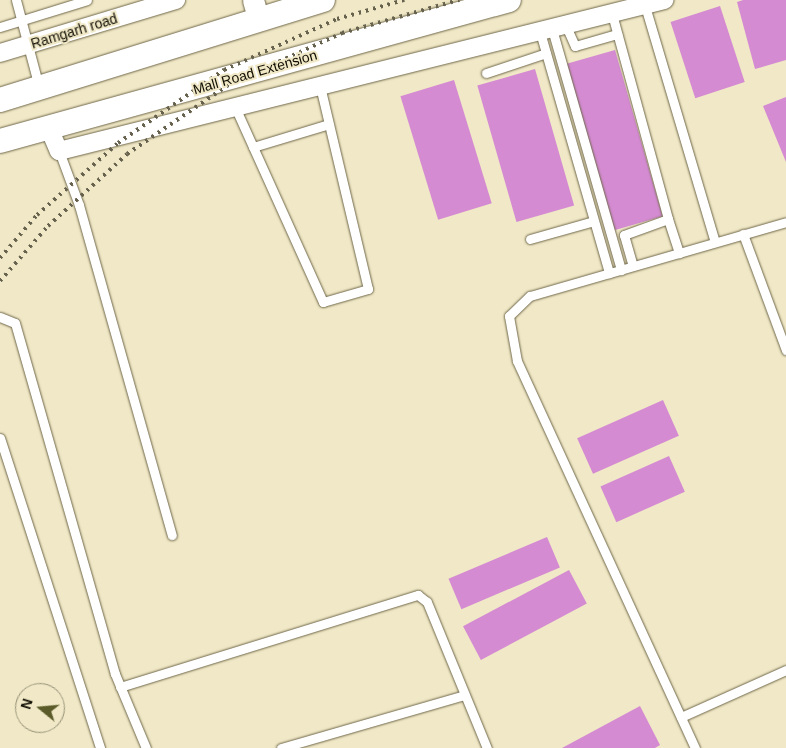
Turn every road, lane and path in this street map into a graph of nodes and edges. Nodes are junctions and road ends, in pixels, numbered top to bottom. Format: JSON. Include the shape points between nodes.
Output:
{"nodes":[{"id":1,"x":16,"y":0,"type":"edge"},
{"id":2,"x":87,"y":0,"type":"edge"},
{"id":3,"x":176,"y":0,"type":"edge"},
{"id":4,"x":323,"y":0,"type":"edge"},
{"id":5,"x":509,"y":0,"type":"edge"},
{"id":6,"x":664,"y":0,"type":"edge"},
{"id":7,"x":644,"y":3,"type":"edge"},
{"id":8,"x":256,"y":9,"type":"edge"},
{"id":9,"x":612,"y":14,"type":"junction"},
{"id":10,"x":22,"y":20,"type":"junction"},
{"id":11,"x":0,"y":27,"type":"edge"},
{"id":12,"x":553,"y":29,"type":"junction"},
{"id":13,"x":617,"y":34,"type":"junction"},
{"id":14,"x":28,"y":44,"type":"junction"},
{"id":15,"x":0,"y":53,"type":"edge"},
{"id":16,"x":546,"y":53,"type":"junction"},
{"id":17,"x":486,"y":73,"type":"dead end"},
{"id":18,"x":320,"y":86,"type":"junction"},
{"id":19,"x":39,"y":88,"type":"junction"},
{"id":20,"x":0,"y":100,"type":"edge"},
{"id":21,"x":235,"y":107,"type":"junction"},
{"id":22,"x":329,"y":124,"type":"junction"},
{"id":23,"x":49,"y":128,"type":"junction"},
{"id":24,"x":0,"y":141,"type":"edge"},
{"id":25,"x":253,"y":147,"type":"junction"},
{"id":26,"x":59,"y":151,"type":"junction"},
{"id":27,"x":668,"y":219,"type":"junction"},
{"id":28,"x":594,"y":221,"type":"junction"},
{"id":29,"x":786,"y":222,"type":"edge"},
{"id":30,"x":743,"y":234,"type":"junction"},
{"id":31,"x":530,"y":239,"type":"dead end"},
{"id":32,"x":715,"y":242,"type":"junction"},
{"id":33,"x":679,"y":253,"type":"junction"},
{"id":34,"x":633,"y":266,"type":"junction"},
{"id":35,"x":621,"y":270,"type":"junction"},
{"id":36,"x":608,"y":273,"type":"junction"},
{"id":37,"x":0,"y":317,"type":"edge"},
{"id":38,"x":786,"y":350,"type":"edge"},
{"id":39,"x":0,"y":438,"type":"edge"},
{"id":40,"x":172,"y":535,"type":"dead end"},
{"id":41,"x":786,"y":670,"type":"edge"},
{"id":42,"x":120,"y":687,"type":"junction"},
{"id":43,"x":465,"y":695,"type":"junction"},
{"id":44,"x":681,"y":717,"type":"junction"},
{"id":45,"x":100,"y":748,"type":"edge"},
{"id":46,"x":146,"y":748,"type":"edge"},
{"id":47,"x":281,"y":748,"type":"edge"},
{"id":48,"x":487,"y":748,"type":"edge"},
{"id":49,"x":695,"y":748,"type":"edge"}],
"edges":[{"from":1,"to":10,"type":"lane"},
{"from":2,"to":10,"type":"lane"},
{"from":3,"to":14,"type":"street","name":"Ramgarh road"},
{"from":4,"to":8,"type":"main road"},
{"from":5,"to":23,"type":"main road","name":"Mall Road Extension"},
{"from":6,"to":7,"type":"street"},
{"from":7,"to":9,"type":"street"},
{"from":7,"to":32,"type":"lane"},
{"from":8,"to":19,"type":"main road"},
{"from":9,"to":12,"type":"street"},
{"from":9,"to":13,"type":"lane"},
{"from":10,"to":11,"type":"lane"},
{"from":10,"to":14,"type":"lane"},
{"from":12,"to":13,"type":"lane","via":[[574,46]]},
{"from":12,"to":16,"type":"lane"},
{"from":12,"to":18,"type":"street"},
{"from":12,"to":35,"type":"lane"},
{"from":13,"to":27,"type":"lane"},
{"from":14,"to":15,"type":"street","name":"Ramgarh road"},
{"from":14,"to":19,"type":"lane"},
{"from":16,"to":17,"type":"lane"},
{"from":16,"to":28,"type":"lane"},
{"from":18,"to":21,"type":"street"},
{"from":18,"to":22,"type":"lane"},
{"from":19,"to":20,"type":"main road"},
{"from":21,"to":25,"type":"lane"},
{"from":21,"to":26,"type":"street"},
{"from":22,"to":25,"type":"lane"},
{"from":22,"to":25,"type":"lane","via":[[368,289],[323,302]]},
{"from":23,"to":24,"type":"main road","name":"Mall Road Extension"},
{"from":23,"to":26,"type":"street"},
{"from":26,"to":40,"type":"lane","via":[[79,205]]},
{"from":27,"to":33,"type":"lane"},
{"from":27,"to":34,"type":"lane","via":[[624,235]]},
{"from":28,"to":31,"type":"lane"},
{"from":28,"to":36,"type":"lane"},
{"from":29,"to":30,"type":"lane"},
{"from":30,"to":32,"type":"lane"},
{"from":30,"to":38,"type":"lane"},
{"from":32,"to":33,"type":"lane"},
{"from":33,"to":34,"type":"lane"},
{"from":34,"to":35,"type":"lane"},
{"from":35,"to":36,"type":"lane"},
{"from":36,"to":44,"type":"lane","via":[[530,296],[508,316],[510,336]]},
{"from":37,"to":42,"type":"lane","via":[[15,323]]},
{"from":39,"to":45,"type":"lane"},
{"from":41,"to":44,"type":"lane"},
{"from":42,"to":43,"type":"lane","via":[[412,594],[427,602]]},
{"from":42,"to":46,"type":"lane"},
{"from":43,"to":47,"type":"lane"},
{"from":43,"to":48,"type":"lane"},
{"from":44,"to":49,"type":"lane"}]}
